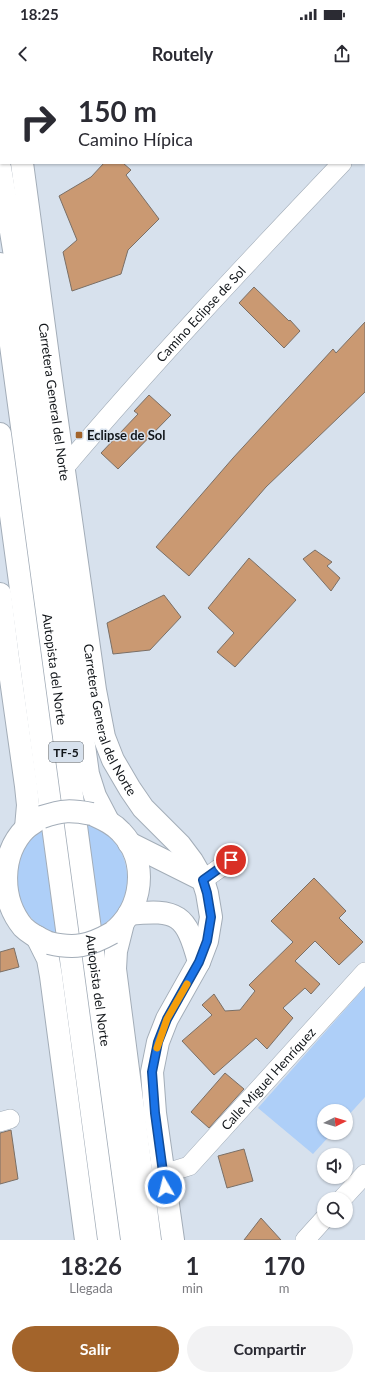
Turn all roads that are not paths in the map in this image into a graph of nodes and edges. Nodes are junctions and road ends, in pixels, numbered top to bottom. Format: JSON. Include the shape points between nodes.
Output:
{"nodes":[{"id":1,"x":22,"y":164,"type":"edge"},
{"id":2,"x":341,"y":164,"type":"edge"},
{"id":3,"x":0,"y":168,"type":"edge"},
{"id":4,"x":0,"y":264,"type":"edge"},
{"id":5,"x":0,"y":434,"type":"edge"},
{"id":6,"x":64,"y":468,"type":"junction"},
{"id":7,"x":0,"y":594,"type":"edge"},
{"id":8,"x":100,"y":817,"type":"junction"},
{"id":9,"x":34,"y":822,"type":"junction"},
{"id":10,"x":129,"y":842,"type":"junction"},
{"id":11,"x":231,"y":860,"type":"dead end"},
{"id":12,"x":2,"y":878,"type":"edge"},
{"id":13,"x":203,"y":880,"type":"junction"},
{"id":14,"x":7,"y":916,"type":"edge"},
{"id":15,"x":122,"y":923,"type":"junction"},
{"id":16,"x":43,"y":940,"type":"junction"},
{"id":17,"x":199,"y":962,"type":"junction"},
{"id":18,"x":365,"y":972,"type":"edge"},
{"id":19,"x":164,"y":1174,"type":"junction"},
{"id":20,"x":365,"y":1174,"type":"edge"},
{"id":21,"x":348,"y":1192,"type":"edge"},
{"id":22,"x":317,"y":1227,"type":"edge"},
{"id":23,"x":86,"y":1240,"type":"edge"},
{"id":24,"x":109,"y":1240,"type":"edge"},
{"id":25,"x":132,"y":1240,"type":"edge"},
{"id":26,"x":150,"y":1240,"type":"edge"},
{"id":27,"x":173,"y":1240,"type":"edge"},
{"id":28,"x":305,"y":1240,"type":"edge"}],
"edges":[{"from":1,"to":6,"type":"main road","name":"Carretera General del Norte"},
{"from":2,"to":6,"type":"street","name":"Camino Eclipse de Sol","via":[[236,275]]},
{"from":3,"to":8,"type":"main road","via":[[16,257],[88,774]]},
{"from":4,"to":25,"type":"main road","name":"Autopista del Norte","number":"TF-5"},
{"from":5,"to":24,"type":"main road","name":"Autopista del Norte","number":"TF-5"},
{"from":6,"to":13,"type":"main road","name":"Carretera General del Norte","via":[[104,737],[113,760],[143,808],[180,845]]},
{"from":7,"to":9,"type":"main road","via":[[28,805]]},
{"from":8,"to":9,"type":"main road","bridge":true,"via":[[73,810],[59,811]]},
{"from":8,"to":10,"type":"main road","via":[[121,832]]},
{"from":9,"to":12,"type":"main road","via":[[12,845]]},
{"from":10,"to":13,"type":"main road"},
{"from":10,"to":15,"type":"main road","via":[[139,874],[138,891],[135,903]]},
{"from":11,"to":13,"type":"street"},
{"from":12,"to":14,"type":"main road","via":[[7,899]]},
{"from":13,"to":17,"type":"main road","name":"Carretera General del Norte","via":[[211,917],[207,941]]},
{"from":14,"to":16,"type":"main road"},
{"from":15,"to":16,"type":"main road","bridge":true,"via":[[99,941],[86,945],[64,946]]},
{"from":15,"to":17,"type":"main road","via":[[153,912],[170,914],[183,922],[193,939]]},
{"from":15,"to":26,"type":"main road","via":[[116,951],[116,969]]},
{"from":16,"to":23,"type":"main road","via":[[51,976]]},
{"from":17,"to":19,"type":"main road","name":"Carretera General del Norte","via":[[167,1019],[158,1042],[152,1072]]},
{"from":18,"to":19,"type":"street","name":"Calle Miguel Henríquez","via":[[189,1166]]},
{"from":19,"to":27,"type":"main road","name":"Carretera General del Norte"},
{"from":20,"to":21,"type":"street"},
{"from":22,"to":28,"type":"street"}]}
